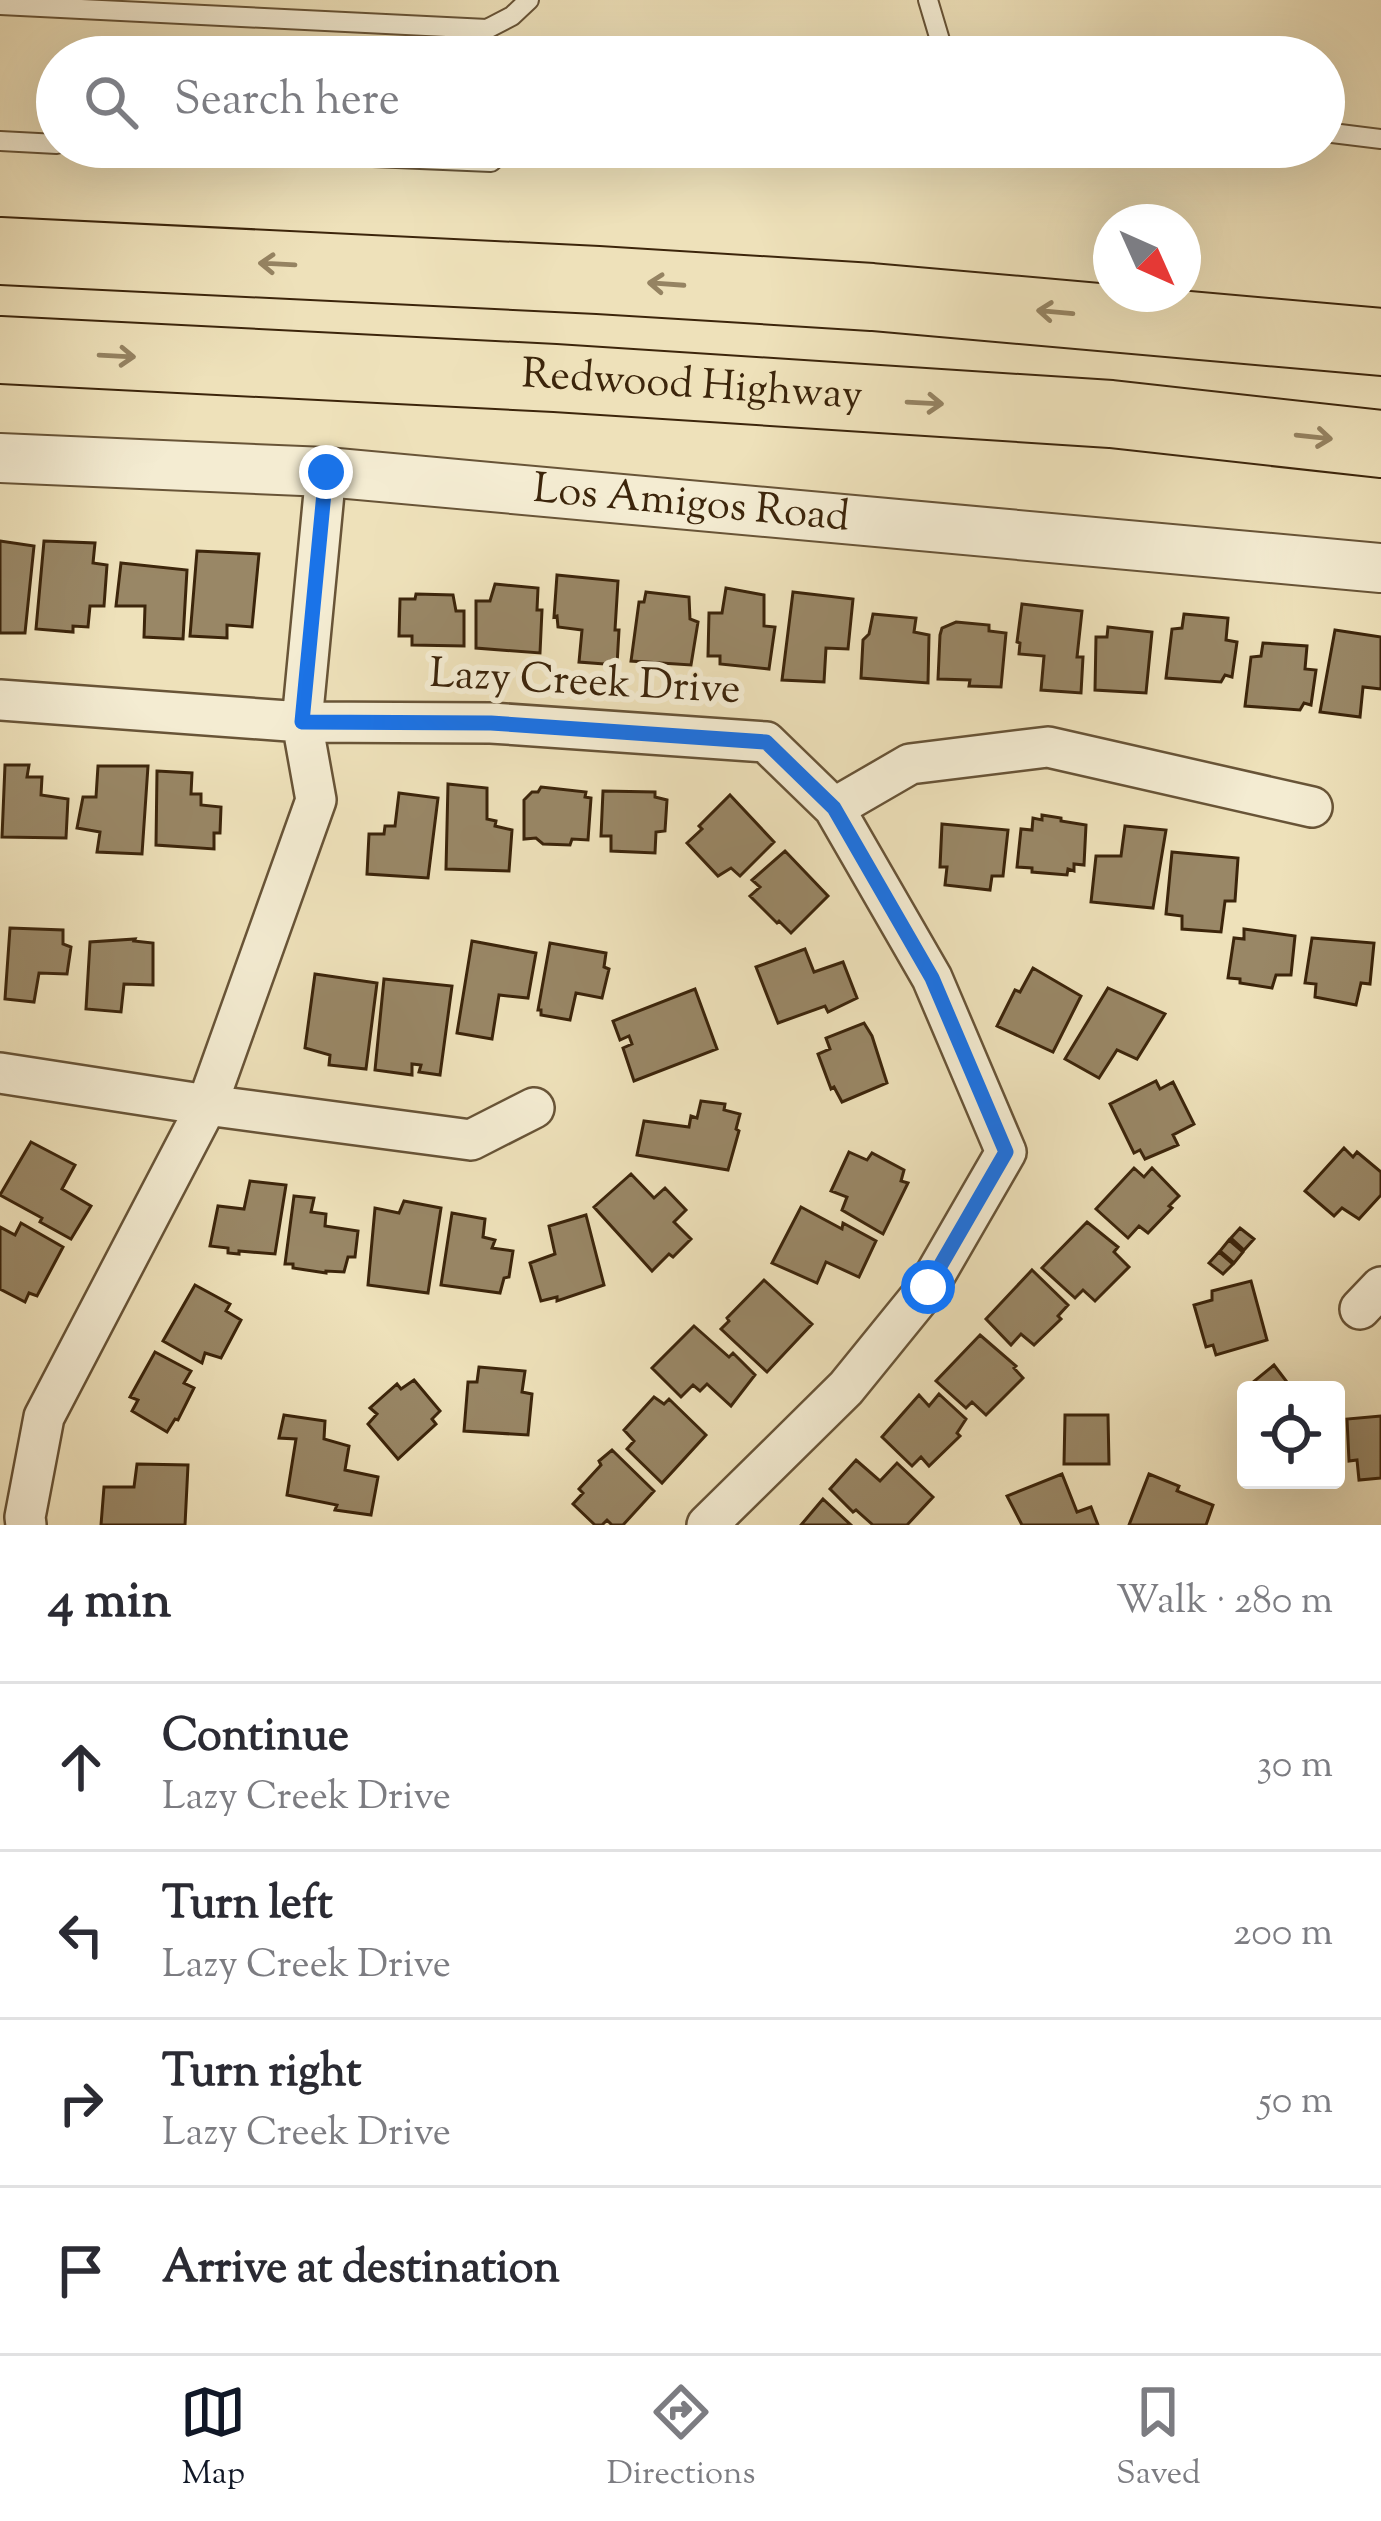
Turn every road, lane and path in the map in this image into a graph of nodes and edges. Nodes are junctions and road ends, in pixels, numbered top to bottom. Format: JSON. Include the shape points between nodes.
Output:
{"nodes":[{"id":1,"x":530,"y":0,"type":"edge"},
{"id":2,"x":928,"y":0,"type":"edge"},
{"id":3,"x":0,"y":5,"type":"edge"},
{"id":4,"x":451,"y":27,"type":"junction"},
{"id":5,"x":464,"y":36,"type":"edge"},
{"id":6,"x":939,"y":36,"type":"edge"},
{"id":7,"x":1345,"y":135,"type":"edge"},
{"id":8,"x":1381,"y":139,"type":"edge"},
{"id":9,"x":0,"y":141,"type":"edge"},
{"id":10,"x":36,"y":143,"type":"edge"},
{"id":11,"x":0,"y":251,"type":"edge"},
{"id":12,"x":1381,"y":342,"type":"edge"},
{"id":13,"x":0,"y":350,"type":"edge"},
{"id":14,"x":1381,"y":444,"type":"edge"},
{"id":15,"x":0,"y":458,"type":"edge"},
{"id":16,"x":326,"y":472,"type":"junction"},
{"id":17,"x":1381,"y":568,"type":"edge"},
{"id":18,"x":0,"y":700,"type":"edge"},
{"id":19,"x":302,"y":722,"type":"junction"},
{"id":20,"x":1312,"y":807,"type":"dead end"},
{"id":21,"x":834,"y":808,"type":"junction"},
{"id":22,"x":0,"y":1073,"type":"edge"},
{"id":23,"x":207,"y":1105,"type":"junction"},
{"id":24,"x":534,"y":1108,"type":"dead end"},
{"id":25,"x":26,"y":1525,"type":"edge"},
{"id":26,"x":706,"y":1525,"type":"edge"}],
"edges":[{"from":1,"to":4,"type":"lane","via":[[487,29]]},
{"from":2,"to":6,"type":"lane"},
{"from":3,"to":4,"type":"lane"},
{"from":4,"to":5,"type":"lane"},
{"from":7,"to":8,"type":"lane"},
{"from":9,"to":10,"type":"lane"},
{"from":12,"to":11,"type":"highway","one_way":true,"via":[[872,297]]},
{"from":13,"to":14,"type":"highway","name":"Redwood Highway","one_way":true,"via":[[1111,414]]},
{"from":15,"to":16,"type":"street","name":"Los Amigos Road"},
{"from":16,"to":17,"type":"street","name":"Los Amigos Road"},
{"from":16,"to":19,"type":"street"},
{"from":18,"to":19,"type":"street","name":"Lazy Creek Drive"},
{"from":19,"to":21,"type":"street","name":"Lazy Creek Drive","via":[[491,723],[766,742]]},
{"from":19,"to":23,"type":"street","via":[[316,800]]},
{"from":20,"to":21,"type":"street","via":[[1048,746],[910,764]]},
{"from":21,"to":26,"type":"street","name":"Lazy Creek Drive","via":[[932,978],[1006,1152],[928,1287],[846,1388]]},
{"from":22,"to":23,"type":"street"},
{"from":23,"to":24,"type":"street","via":[[471,1140]]},
{"from":23,"to":25,"type":"street","via":[[44,1417]]}]}
